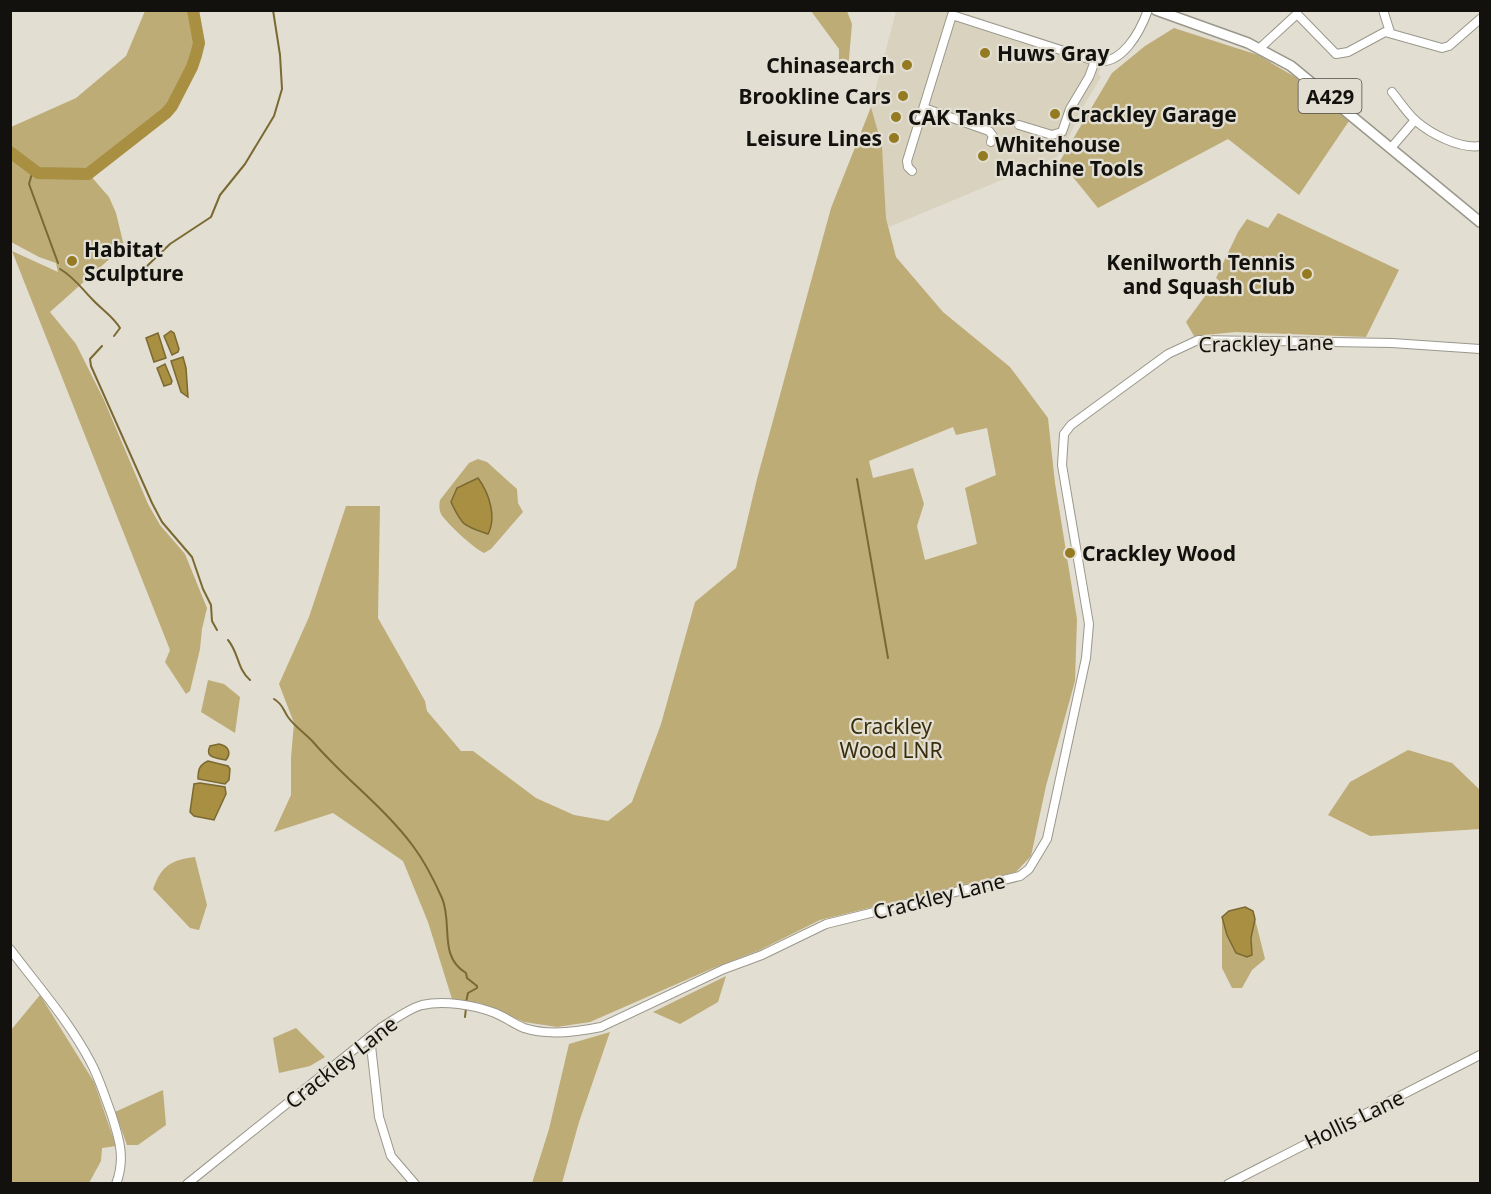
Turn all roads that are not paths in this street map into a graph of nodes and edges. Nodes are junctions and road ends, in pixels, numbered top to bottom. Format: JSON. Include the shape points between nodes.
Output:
{"nodes":[{"id":1,"x":1148,"y":10,"type":"edge"},
{"id":2,"x":1156,"y":10,"type":"edge"},
{"id":3,"x":1383,"y":10,"type":"edge"},
{"id":4,"x":1296,"y":12,"type":"edge"},
{"id":5,"x":1480,"y":19,"type":"edge"},
{"id":6,"x":1390,"y":32,"type":"junction"},
{"id":7,"x":1260,"y":48,"type":"junction"},
{"id":8,"x":1095,"y":61,"type":"junction"},
{"id":9,"x":1392,"y":92,"type":"dead end"},
{"id":10,"x":924,"y":108,"type":"junction"},
{"id":11,"x":1415,"y":120,"type":"junction"},
{"id":12,"x":1020,"y":125,"type":"dead end"},
{"id":13,"x":991,"y":142,"type":"dead end"},
{"id":14,"x":1480,"y":146,"type":"edge"},
{"id":15,"x":1391,"y":148,"type":"junction"},
{"id":16,"x":912,"y":171,"type":"dead end"},
{"id":17,"x":1480,"y":222,"type":"edge"},
{"id":18,"x":1480,"y":349,"type":"edge"},
{"id":19,"x":10,"y":949,"type":"edge"},
{"id":20,"x":370,"y":1037,"type":"junction"},
{"id":21,"x":1480,"y":1054,"type":"edge"},
{"id":22,"x":116,"y":1184,"type":"edge"},
{"id":23,"x":187,"y":1184,"type":"edge"},
{"id":24,"x":414,"y":1184,"type":"edge"},
{"id":25,"x":1227,"y":1184,"type":"edge"}],
"edges":[{"from":1,"to":8,"type":"street","via":[[1139,31],[1124,50],[1107,62]]},
{"from":2,"to":7,"type":"main road","number":"A429"},
{"from":3,"to":6,"type":"street"},
{"from":4,"to":6,"type":"street","via":[[1336,54]]},
{"from":4,"to":7,"type":"street"},
{"from":5,"to":6,"type":"street","via":[[1442,48]]},
{"from":7,"to":15,"type":"main road","number":"A429","via":[[1308,78]]},
{"from":8,"to":10,"type":"street","via":[[952,15]]},
{"from":8,"to":12,"type":"street","via":[[1062,132],[1052,135]]},
{"from":9,"to":11,"type":"street"},
{"from":10,"to":13,"type":"street","via":[[989,131],[993,136]]},
{"from":10,"to":16,"type":"street","via":[[907,161]]},
{"from":11,"to":14,"type":"street","via":[[1455,143]]},
{"from":11,"to":15,"type":"street"},
{"from":15,"to":17,"type":"main road","number":"A429"},
{"from":18,"to":20,"type":"street","name":"Crackley Lane","via":[[1392,343],[1198,340],[1168,354],[1071,425],[1064,434],[1062,465],[1089,624],[1086,658],[1047,839],[1029,869],[1020,876],[826,924],[601,1027],[559,1033],[525,1028],[495,1013],[464,1005],[440,1004],[423,1005],[407,1012]]},
{"from":19,"to":22,"type":"street","via":[[77,1041],[100,1082],[121,1145],[121,1171]]},
{"from":20,"to":23,"type":"street","name":"Crackley Lane"},
{"from":20,"to":24,"type":"street","via":[[379,1117],[391,1156]]},
{"from":21,"to":25,"type":"street","name":"Hollis Lane"}]}
